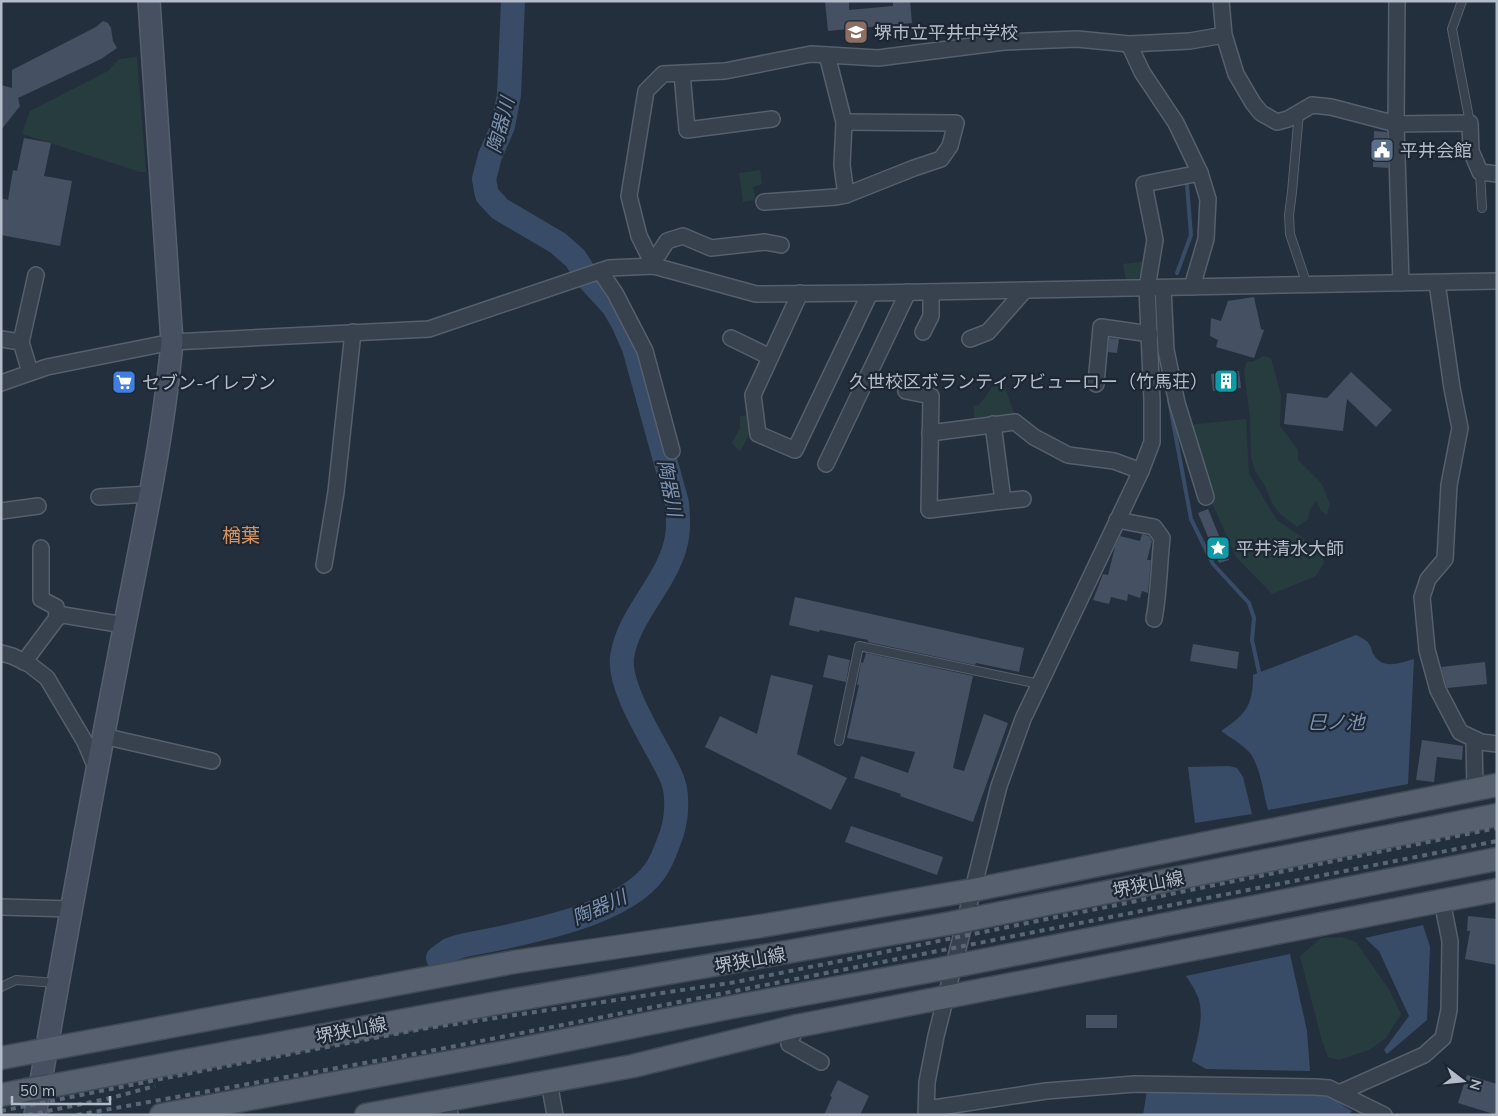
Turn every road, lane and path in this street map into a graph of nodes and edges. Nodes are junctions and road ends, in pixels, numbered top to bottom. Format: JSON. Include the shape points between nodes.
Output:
{"nodes":[{"id":1,"x":149,"y":1,"type":"edge"},
{"id":2,"x":1221,"y":1,"type":"edge"},
{"id":3,"x":1397,"y":1,"type":"edge"},
{"id":4,"x":1462,"y":1,"type":"edge"},
{"id":5,"x":1224,"y":36,"type":"junction"},
{"id":6,"x":1129,"y":44,"type":"junction"},
{"id":7,"x":827,"y":54,"type":"junction"},
{"id":8,"x":682,"y":73,"type":"junction"},
{"id":9,"x":1299,"y":112,"type":"junction"},
{"id":10,"x":772,"y":119,"type":"dead end"},
{"id":11,"x":844,"y":122,"type":"junction"},
{"id":12,"x":1470,"y":123,"type":"junction"},
{"id":13,"x":1396,"y":124,"type":"junction"},
{"id":14,"x":1480,"y":172,"type":"junction"},
{"id":15,"x":1200,"y":173,"type":"junction"},
{"id":16,"x":1497,"y":174,"type":"edge"},
{"id":17,"x":846,"y":196,"type":"junction"},
{"id":18,"x":764,"y":202,"type":"dead end"},
{"id":19,"x":1482,"y":208,"type":"dead end"},
{"id":20,"x":781,"y":245,"type":"dead end"},
{"id":21,"x":652,"y":262,"type":"junction"},
{"id":22,"x":598,"y":272,"type":"junction"},
{"id":23,"x":36,"y":275,"type":"dead end"},
{"id":24,"x":1497,"y":281,"type":"edge"},
{"id":25,"x":1401,"y":283,"type":"junction"},
{"id":26,"x":1437,"y":283,"type":"junction"},
{"id":27,"x":1307,"y":285,"type":"junction"},
{"id":28,"x":1192,"y":287,"type":"junction"},
{"id":29,"x":1147,"y":288,"type":"junction"},
{"id":30,"x":1163,"y":288,"type":"junction"},
{"id":31,"x":1025,"y":290,"type":"junction"},
{"id":32,"x":908,"y":292,"type":"junction"},
{"id":33,"x":931,"y":292,"type":"junction"},
{"id":34,"x":800,"y":293,"type":"junction"},
{"id":35,"x":870,"y":293,"type":"junction"},
{"id":36,"x":353,"y":332,"type":"junction"},
{"id":37,"x":923,"y":332,"type":"dead end"},
{"id":38,"x":1150,"y":334,"type":"junction"},
{"id":39,"x":731,"y":338,"type":"dead end"},
{"id":40,"x":1,"y":339,"type":"edge"},
{"id":41,"x":970,"y":339,"type":"dead end"},
{"id":42,"x":21,"y":342,"type":"junction"},
{"id":43,"x":172,"y":342,"type":"junction"},
{"id":44,"x":770,"y":357,"type":"junction"},
{"id":45,"x":30,"y":372,"type":"junction"},
{"id":46,"x":1,"y":383,"type":"edge"},
{"id":47,"x":1096,"y":384,"type":"dead end"},
{"id":48,"x":906,"y":391,"type":"dead end"},
{"id":49,"x":993,"y":424,"type":"junction"},
{"id":50,"x":930,"y":433,"type":"junction"},
{"id":51,"x":672,"y":451,"type":"dead end"},
{"id":52,"x":826,"y":464,"type":"dead end"},
{"id":53,"x":1141,"y":471,"type":"junction"},
{"id":54,"x":150,"y":494,"type":"junction"},
{"id":55,"x":99,"y":497,"type":"dead end"},
{"id":56,"x":1206,"y":497,"type":"dead end"},
{"id":57,"x":1023,"y":499,"type":"dead end"},
{"id":58,"x":1003,"y":501,"type":"junction"},
{"id":59,"x":38,"y":506,"type":"dead end"},
{"id":60,"x":1,"y":511,"type":"edge"},
{"id":61,"x":1117,"y":520,"type":"junction"},
{"id":62,"x":41,"y":548,"type":"dead end"},
{"id":63,"x":324,"y":564,"type":"dead end"},
{"id":64,"x":57,"y":618,"type":"junction"},
{"id":65,"x":1154,"y":619,"type":"dead end"},
{"id":66,"x":124,"y":625,"type":"junction"},
{"id":67,"x":1,"y":653,"type":"edge"},
{"id":68,"x":24,"y":662,"type":"junction"},
{"id":69,"x":1039,"y":684,"type":"junction"},
{"id":70,"x":103,"y":736,"type":"junction"},
{"id":71,"x":1474,"y":739,"type":"junction"},
{"id":72,"x":839,"y":741,"type":"dead end"},
{"id":73,"x":1497,"y":744,"type":"edge"},
{"id":74,"x":212,"y":761,"type":"dead end"},
{"id":75,"x":97,"y":770,"type":"junction"},
{"id":76,"x":1497,"y":785,"type":"edge"},
{"id":77,"x":1475,"y":790,"type":"junction"},
{"id":78,"x":1497,"y":809,"type":"edge"},
{"id":79,"x":1497,"y":815,"type":"edge"},
{"id":80,"x":1426,"y":829,"type":"junction"},
{"id":81,"x":1497,"y":859,"type":"edge"},
{"id":82,"x":1497,"y":864,"type":"edge"},
{"id":83,"x":1456,"y":867,"type":"junction"},
{"id":84,"x":974,"y":890,"type":"junction"},
{"id":85,"x":1497,"y":890,"type":"edge"},
{"id":86,"x":1442,"y":901,"type":"junction"},
{"id":87,"x":3,"y":907,"type":"edge"},
{"id":88,"x":72,"y":909,"type":"junction"},
{"id":89,"x":59,"y":984,"type":"junction"},
{"id":90,"x":1,"y":987,"type":"edge"},
{"id":91,"x":947,"y":996,"type":"junction"},
{"id":92,"x":797,"y":1026,"type":"junction"},
{"id":93,"x":46,"y":1049,"type":"junction"},
{"id":94,"x":1,"y":1058,"type":"edge"},
{"id":95,"x":821,"y":1062,"type":"dead end"},
{"id":96,"x":549,"y":1082,"type":"junction"},
{"id":97,"x":1339,"y":1093,"type":"junction"},
{"id":98,"x":1,"y":1095,"type":"edge"},
{"id":99,"x":449,"y":1107,"type":"edge"},
{"id":100,"x":396,"y":1112,"type":"edge"},
{"id":101,"x":926,"y":1112,"type":"edge"},
{"id":102,"x":35,"y":1115,"type":"edge"},
{"id":103,"x":161,"y":1115,"type":"edge"},
{"id":104,"x":366,"y":1115,"type":"edge"},
{"id":105,"x":555,"y":1115,"type":"edge"},
{"id":106,"x":1384,"y":1115,"type":"edge"}],
"edges":[{"from":1,"to":43,"type":"street"},
{"from":2,"to":5,"type":"street"},
{"from":3,"to":13,"type":"street"},
{"from":4,"to":12,"type":"lane","via":[[1452,29]]},
{"from":5,"to":6,"type":"street"},
{"from":5,"to":9,"type":"street","via":[[1236,74],[1253,104],[1277,122]]},
{"from":6,"to":7,"type":"street","via":[[1077,39],[1004,42],[878,58]]},
{"from":6,"to":15,"type":"street","via":[[1142,72],[1176,123]]},
{"from":7,"to":8,"type":"street","via":[[811,54],[725,71]]},
{"from":7,"to":11,"type":"street"},
{"from":8,"to":10,"type":"street","via":[[687,130]]},
{"from":8,"to":21,"type":"street","via":[[663,74],[646,91],[629,196],[639,236]]},
{"from":9,"to":13,"type":"street","via":[[1312,104]]},
{"from":9,"to":27,"type":"lane","via":[[1289,224]]},
{"from":11,"to":17,"type":"street","via":[[842,165]]},
{"from":11,"to":17,"type":"street","via":[[956,123],[950,146],[942,159]]},
{"from":12,"to":13,"type":"street"},
{"from":12,"to":14,"type":"street","via":[[1471,151]]},
{"from":13,"to":25,"type":"street"},
{"from":14,"to":16,"type":"street"},
{"from":14,"to":19,"type":"lane"},
{"from":15,"to":28,"type":"street","via":[[1208,199],[1206,239]]},
{"from":15,"to":29,"type":"street","via":[[1144,184],[1155,240]]},
{"from":17,"to":18,"type":"street"},
{"from":20,"to":21,"type":"street","via":[[766,242],[711,248],[683,236],[667,241]]},
{"from":21,"to":22,"type":"street"},
{"from":21,"to":34,"type":"street","via":[[756,294]]},
{"from":22,"to":36,"type":"street","via":[[429,329]]},
{"from":22,"to":51,"type":"street","via":[[615,293],[645,351]]},
{"from":23,"to":42,"type":"street"},
{"from":24,"to":26,"type":"street"},
{"from":25,"to":26,"type":"street"},
{"from":25,"to":27,"type":"street"},
{"from":26,"to":71,"type":"street","via":[[1460,428],[1449,485],[1445,559],[1428,578],[1422,597],[1427,650],[1438,690],[1460,732]]},
{"from":27,"to":28,"type":"street"},
{"from":28,"to":30,"type":"street"},
{"from":29,"to":30,"type":"street"},
{"from":29,"to":31,"type":"street"},
{"from":29,"to":38,"type":"street"},
{"from":30,"to":56,"type":"street","via":[[1166,350],[1177,403]]},
{"from":31,"to":33,"type":"street"},
{"from":31,"to":41,"type":"street","via":[[988,332]]},
{"from":32,"to":33,"type":"street"},
{"from":32,"to":35,"type":"street"},
{"from":32,"to":52,"type":"street"},
{"from":33,"to":37,"type":"street","via":[[932,316]]},
{"from":34,"to":35,"type":"street"},
{"from":34,"to":44,"type":"street"},
{"from":35,"to":44,"type":"street","via":[[794,450],[758,434],[753,395]]},
{"from":36,"to":43,"type":"street"},
{"from":36,"to":63,"type":"street","via":[[336,492]]},
{"from":38,"to":47,"type":"street","via":[[1100,327]]},
{"from":38,"to":53,"type":"street","via":[[1152,442]]},
{"from":39,"to":44,"type":"street"},
{"from":40,"to":42,"type":"street"},
{"from":42,"to":45,"type":"street"},
{"from":43,"to":45,"type":"street"},
{"from":43,"to":54,"type":"street"},
{"from":45,"to":46,"type":"street"},
{"from":48,"to":50,"type":"street","via":[[931,396]]},
{"from":49,"to":50,"type":"street"},
{"from":49,"to":53,"type":"street","via":[[1015,422],[1034,437],[1068,455],[1114,461]]},
{"from":49,"to":58,"type":"street"},
{"from":50,"to":58,"type":"street","via":[[929,510]]},
{"from":53,"to":61,"type":"street"},
{"from":54,"to":55,"type":"street"},
{"from":54,"to":66,"type":"street"},
{"from":57,"to":58,"type":"street"},
{"from":59,"to":60,"type":"street"},
{"from":61,"to":65,"type":"street","via":[[1154,527],[1162,538]]},
{"from":61,"to":69,"type":"street"},
{"from":62,"to":64,"type":"street","via":[[41,599],[56,607]]},
{"from":64,"to":66,"type":"street","via":[[63,615]]},
{"from":64,"to":68,"type":"street"},
{"from":66,"to":70,"type":"street"},
{"from":67,"to":68,"type":"street"},
{"from":68,"to":75,"type":"street","via":[[47,678],[85,742]]},
{"from":69,"to":72,"type":"lane","via":[[859,646]]},
{"from":69,"to":84,"type":"street","via":[[999,786]]},
{"from":70,"to":74,"type":"street"},
{"from":70,"to":75,"type":"street"},
{"from":71,"to":73,"type":"street"},
{"from":71,"to":77,"type":"street"},
{"from":75,"to":88,"type":"street"},
{"from":76,"to":77,"type":"main road"},
{"from":77,"to":84,"type":"main road"},
{"from":78,"to":80,"type":"main road"},
{"from":79,"to":80,"type":"main road","name":"堺狭山線"},
{"from":80,"to":98,"type":"main road","name":"堺狭山線","bridge":true,"via":[[952,923]]},
{"from":81,"to":83,"type":"main road"},
{"from":82,"to":83,"type":"main road"},
{"from":83,"to":103,"type":"main road","bridge":true,"via":[[941,970]]},
{"from":84,"to":91,"type":"street"},
{"from":84,"to":93,"type":"main road","via":[[761,926],[514,962]]},
{"from":85,"to":86,"type":"main road"},
{"from":86,"to":91,"type":"main road"},
{"from":86,"to":97,"type":"street","via":[[1450,941],[1449,1010],[1443,1038],[1424,1055]]},
{"from":87,"to":88,"type":"street"},
{"from":88,"to":89,"type":"street"},
{"from":89,"to":90,"type":"lane","via":[[16,980]]},
{"from":89,"to":93,"type":"street"},
{"from":91,"to":92,"type":"main road"},
{"from":91,"to":101,"type":"street","via":[[927,1082]]},
{"from":92,"to":95,"type":"street","via":[[789,1044]]},
{"from":92,"to":96,"type":"main road","via":[[633,1066]]},
{"from":93,"to":94,"type":"main road"},
{"from":93,"to":102,"type":"street"},
{"from":96,"to":99,"type":"main road"},
{"from":96,"to":105,"type":"street"},
{"from":97,"to":101,"type":"street","via":[[1315,1086],[1136,1084],[1046,1091]]},
{"from":97,"to":106,"type":"street"},
{"from":99,"to":100,"type":"main road"},
{"from":100,"to":104,"type":"main road"}]}
